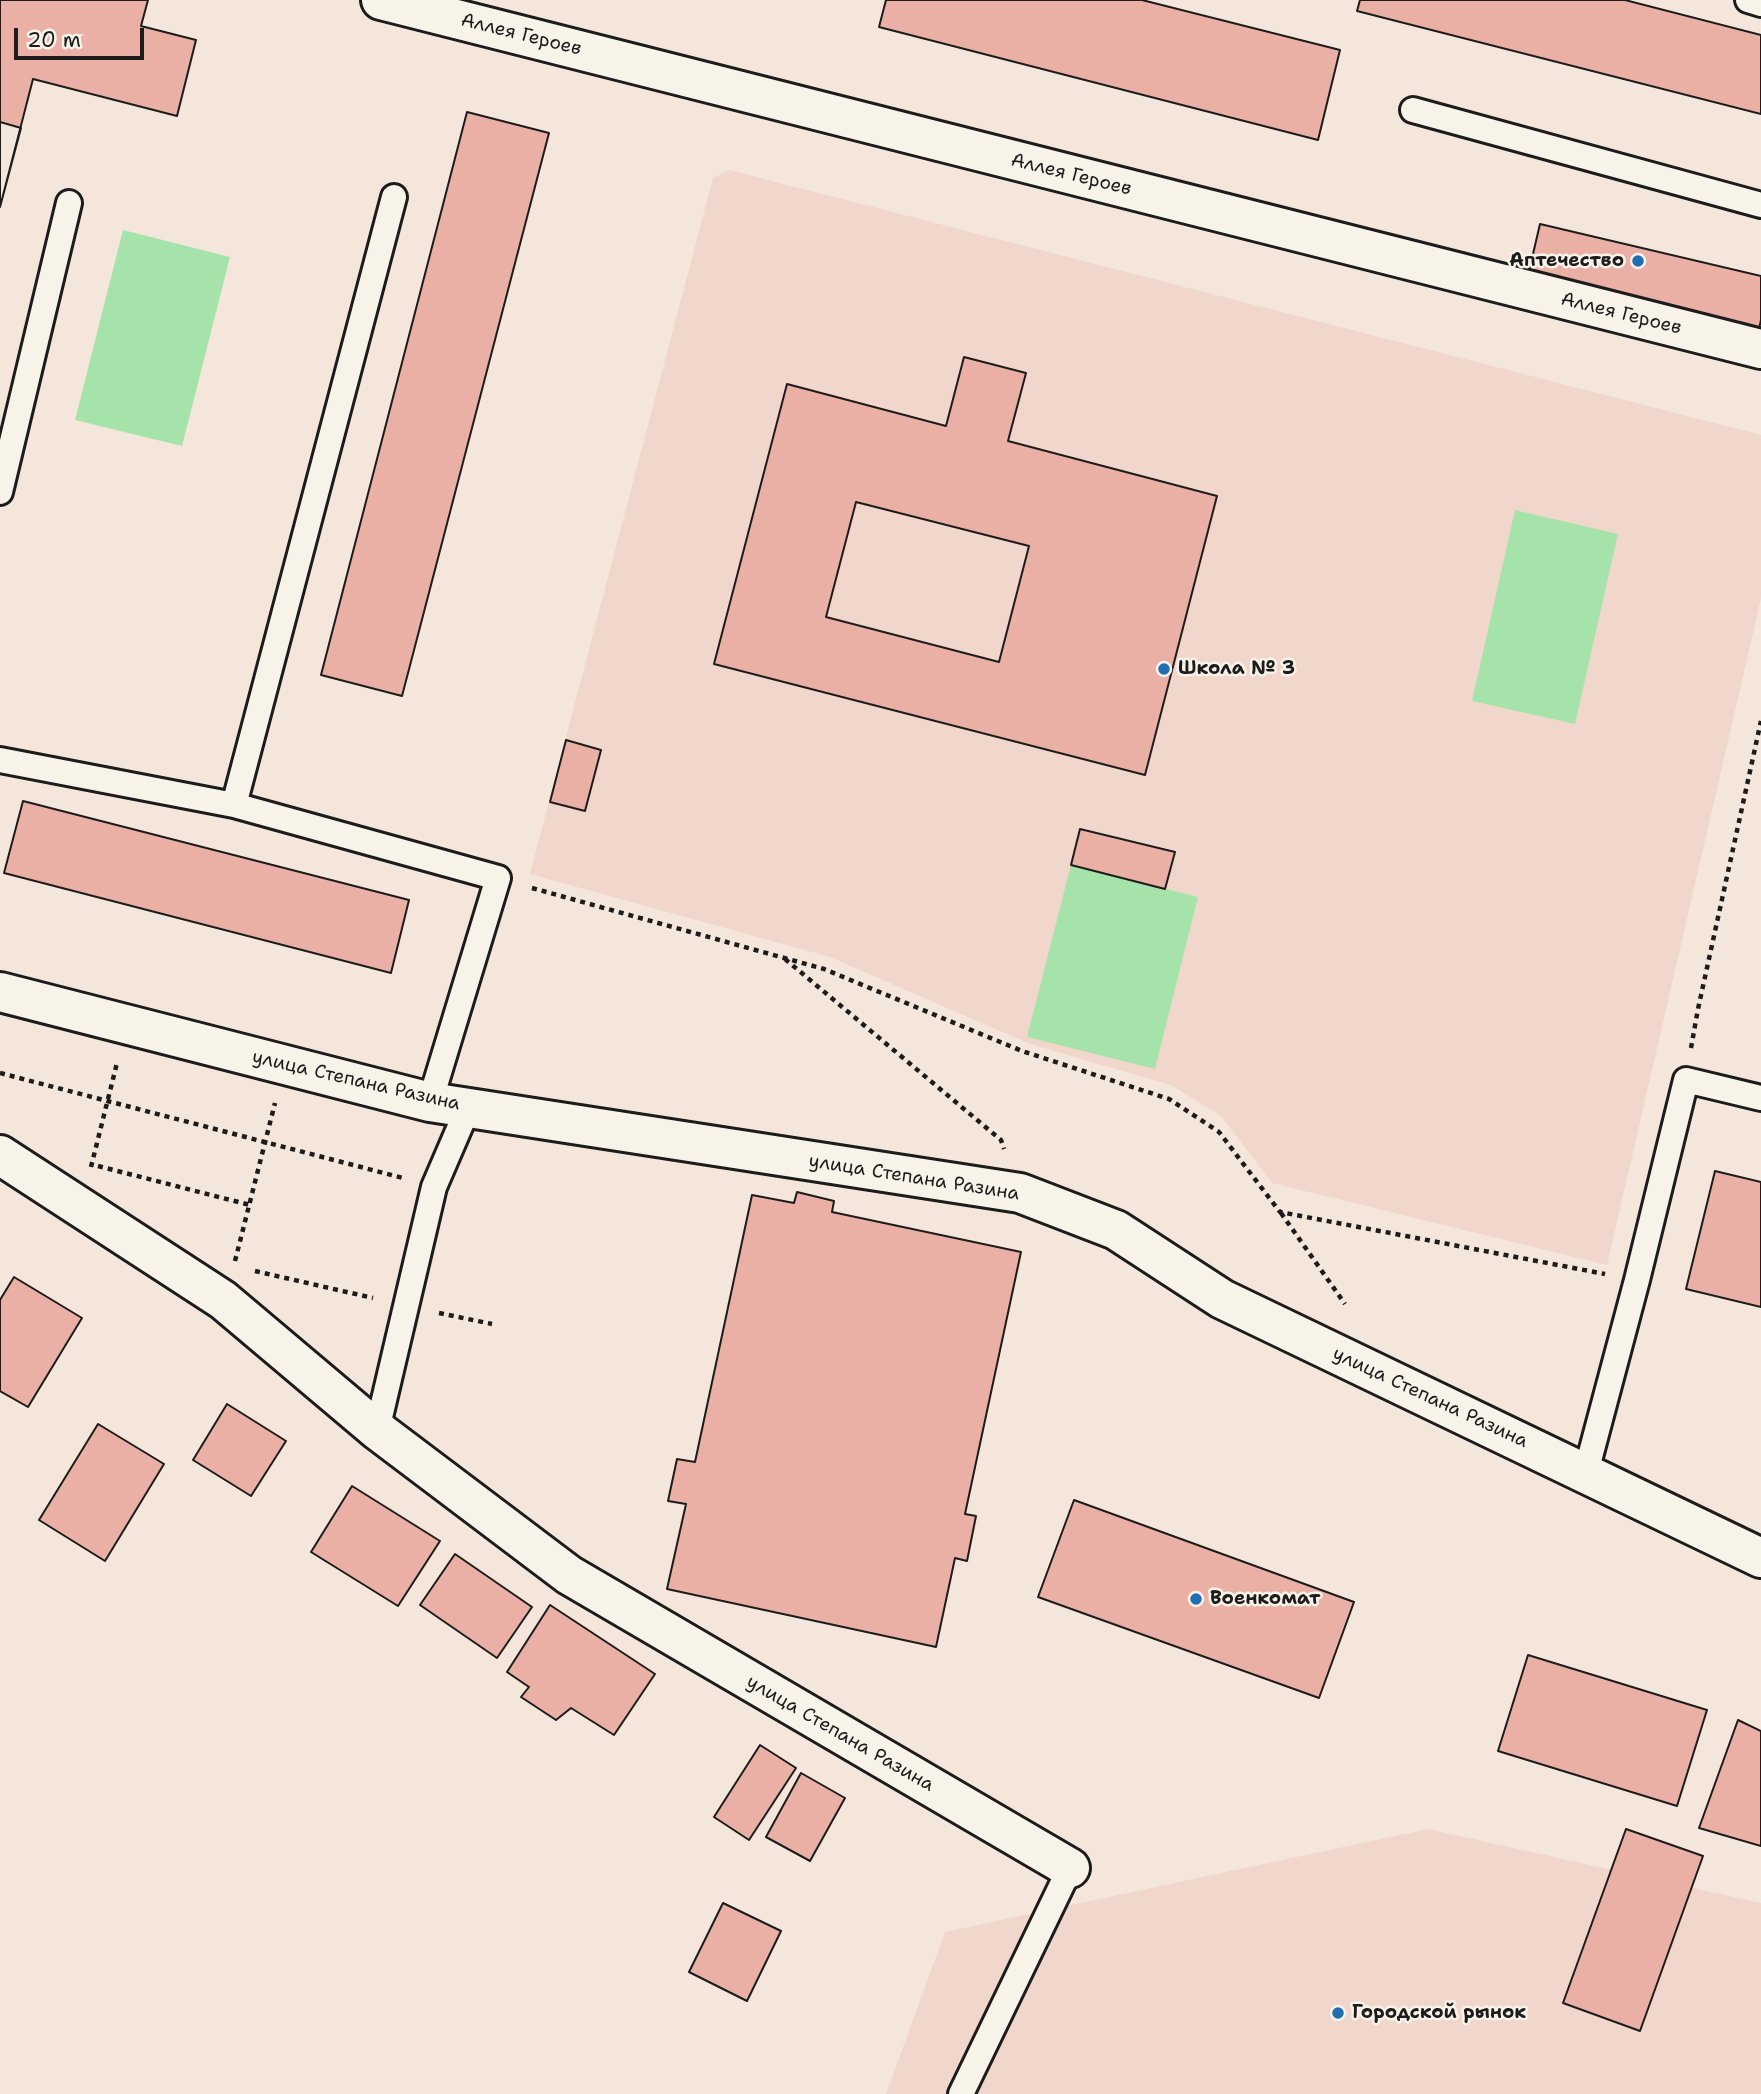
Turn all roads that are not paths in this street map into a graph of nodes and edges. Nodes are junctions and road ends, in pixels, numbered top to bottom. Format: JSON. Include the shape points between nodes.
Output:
{"nodes":[{"id":1,"x":381,"y":0,"type":"edge"},
{"id":2,"x":1748,"y":0,"type":"edge"},
{"id":3,"x":1761,"y":4,"type":"edge"},
{"id":4,"x":1413,"y":110,"type":"dead end"},
{"id":5,"x":394,"y":197,"type":"dead end"},
{"id":6,"x":69,"y":203,"type":"dead end"},
{"id":7,"x":1761,"y":205,"type":"edge"},
{"id":8,"x":1761,"y":349,"type":"edge"},
{"id":9,"x":0,"y":492,"type":"edge"},
{"id":10,"x":0,"y":760,"type":"edge"},
{"id":11,"x":234,"y":805,"type":"junction"},
{"id":12,"x":0,"y":992,"type":"edge"},
{"id":13,"x":1761,"y":1098,"type":"edge"},
{"id":14,"x":430,"y":1102,"type":"junction"},
{"id":15,"x":468,"y":1108,"type":"junction"},
{"id":16,"x":0,"y":1155,"type":"edge"},
{"id":17,"x":377,"y":1430,"type":"junction"},
{"id":18,"x":1586,"y":1472,"type":"junction"},
{"id":19,"x":1761,"y":1558,"type":"edge"},
{"id":20,"x":1070,"y":1868,"type":"joint"},
{"id":21,"x":961,"y":2094,"type":"edge"}],
"edges":[{"from":1,"to":8,"type":"street","name":"Аллея Героев"},
{"from":2,"to":3,"type":"lane"},
{"from":4,"to":7,"type":"lane"},
{"from":5,"to":11,"type":"lane"},
{"from":6,"to":9,"type":"lane"},
{"from":10,"to":11,"type":"lane"},
{"from":11,"to":14,"type":"lane","via":[[498,878]]},
{"from":12,"to":14,"type":"street","name":"улица Степана Разина"},
{"from":13,"to":18,"type":"lane","via":[[1686,1080]]},
{"from":14,"to":15,"type":"street","name":"улица Степана Разина"},
{"from":15,"to":17,"type":"lane","via":[[434,1186]]},
{"from":15,"to":18,"type":"street","name":"улица Степана Разина","via":[[1020,1193],[1116,1230],[1222,1299]]},
{"from":16,"to":17,"type":"street","name":"улица Степана Разина","via":[[79,1208],[228,1283]]},
{"from":17,"to":20,"type":"street","name":"улица Степана Разина","via":[[569,1575]]},
{"from":18,"to":19,"type":"street","name":"улица Степана Разина"},
{"from":20,"to":21,"type":"lane"}]}
